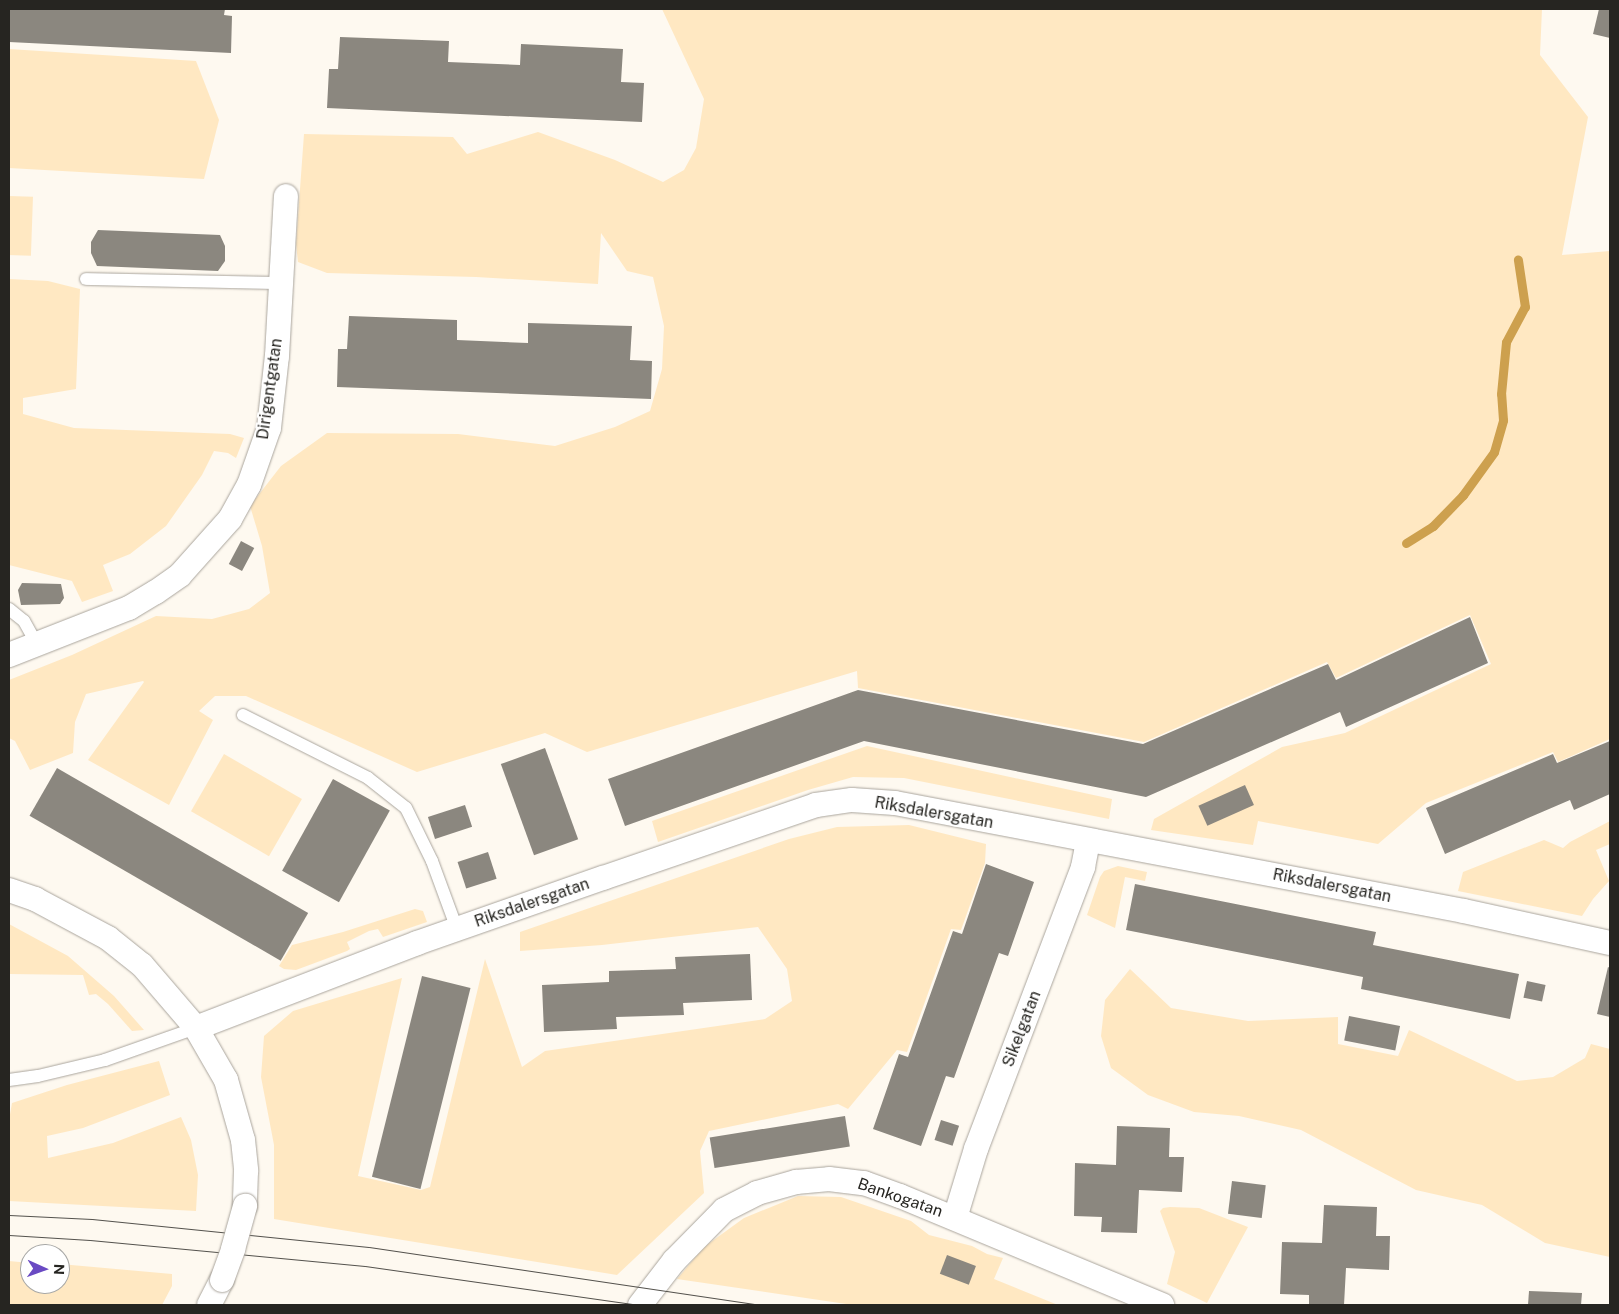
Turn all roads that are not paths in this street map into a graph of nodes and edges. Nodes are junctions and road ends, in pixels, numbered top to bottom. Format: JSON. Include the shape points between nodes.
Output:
{"nodes":[{"id":1,"x":286,"y":196,"type":"dead end"},
{"id":2,"x":86,"y":279,"type":"dead end"},
{"id":3,"x":281,"y":283,"type":"junction"},
{"id":4,"x":9,"y":609,"type":"edge"},
{"id":5,"x":37,"y":644,"type":"junction"},
{"id":6,"x":9,"y":655,"type":"edge"},
{"id":7,"x":243,"y":715,"type":"dead end"},
{"id":8,"x":1088,"y":841,"type":"junction"},
{"id":9,"x":9,"y":890,"type":"edge"},
{"id":10,"x":457,"y":929,"type":"junction"},
{"id":11,"x":1610,"y":943,"type":"edge"},
{"id":12,"x":196,"y":1028,"type":"junction"},
{"id":13,"x":9,"y":1080,"type":"edge"},
{"id":14,"x":955,"y":1218,"type":"junction"},
{"id":15,"x":209,"y":1305,"type":"edge"},
{"id":16,"x":640,"y":1305,"type":"edge"},
{"id":17,"x":1162,"y":1305,"type":"edge"}],
"edges":[{"from":1,"to":3,"type":"street","name":"Dirigentgatan"},
{"from":2,"to":3,"type":"lane"},
{"from":3,"to":5,"type":"street","name":"Dirigentgatan","via":[[269,428],[249,485],[230,518],[180,576],[156,592],[129,608]]},
{"from":4,"to":5,"type":"lane","via":[[24,621]]},
{"from":5,"to":6,"type":"street","name":"Dirigentgatan"},
{"from":7,"to":10,"type":"lane","via":[[368,778],[406,808],[432,861]]},
{"from":8,"to":10,"type":"street","name":"Riksdalersgatan","via":[[895,803],[852,800],[816,805]]},
{"from":8,"to":11,"type":"street","name":"Riksdalersgatan","via":[[1455,909]]},
{"from":8,"to":14,"type":"street","name":"Sikelgatan","via":[[1083,867],[976,1149]]},
{"from":9,"to":12,"type":"street","via":[[35,899],[108,938],[142,965]]},
{"from":10,"to":12,"type":"street","name":"Riksdalersgatan"},
{"from":12,"to":13,"type":"lane","via":[[105,1060]]},
{"from":12,"to":15,"type":"street","bridge":true,"via":[[226,1080],[243,1140],[246,1171],[245,1206],[222,1280]]},
{"from":14,"to":16,"type":"street","name":"Bankogatan","via":[[864,1183],[830,1179],[788,1184],[757,1193],[724,1210],[674,1261]]},
{"from":14,"to":17,"type":"street","name":"Bankogatan"}]}
